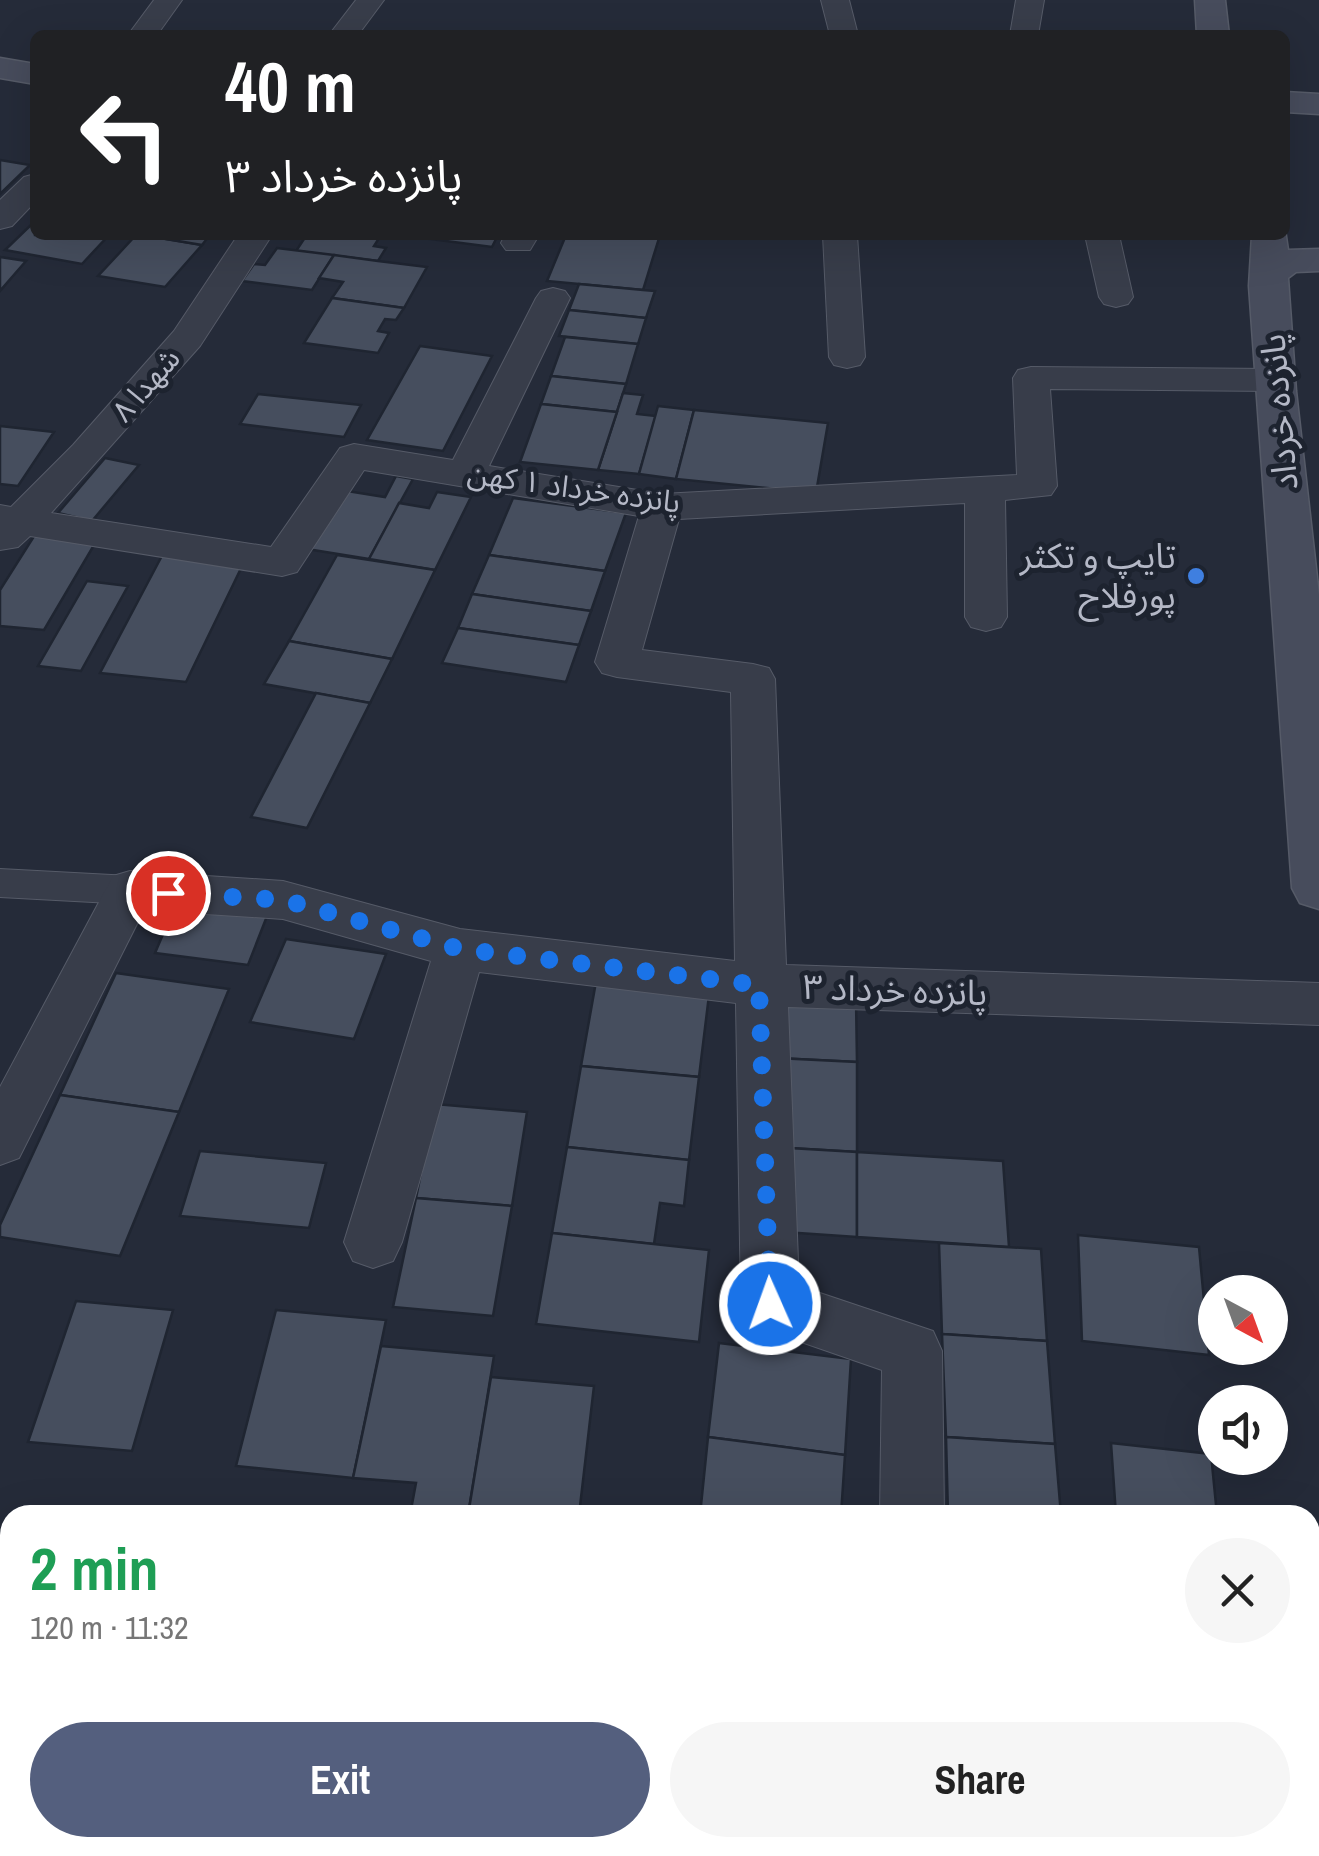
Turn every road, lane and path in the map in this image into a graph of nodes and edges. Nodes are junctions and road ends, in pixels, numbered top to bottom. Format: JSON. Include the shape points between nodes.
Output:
{"nodes":[{"id":1,"x":168,"y":0,"type":"edge"},
{"id":2,"x":370,"y":0,"type":"edge"},
{"id":3,"x":835,"y":0,"type":"edge"},
{"id":4,"x":1030,"y":0,"type":"edge"},
{"id":5,"x":1210,"y":0,"type":"edge"},
{"id":6,"x":146,"y":30,"type":"edge"},
{"id":7,"x":347,"y":30,"type":"edge"},
{"id":8,"x":843,"y":30,"type":"edge"},
{"id":9,"x":1025,"y":30,"type":"edge"},
{"id":10,"x":1213,"y":30,"type":"edge"},
{"id":11,"x":0,"y":68,"type":"edge"},
{"id":12,"x":30,"y":73,"type":"edge"},
{"id":13,"x":1290,"y":102,"type":"edge"},
{"id":14,"x":1319,"y":104,"type":"edge"},
{"id":15,"x":30,"y":189,"type":"edge"},
{"id":16,"x":0,"y":219,"type":"edge"},
{"id":17,"x":1290,"y":225,"type":"edge"},
{"id":18,"x":1319,"y":231,"type":"edge"},
{"id":19,"x":252,"y":240,"type":"edge"},
{"id":20,"x":840,"y":240,"type":"edge"},
{"id":21,"x":1103,"y":240,"type":"edge"},
{"id":22,"x":1270,"y":240,"type":"edge"},
{"id":23,"x":1319,"y":260,"type":"edge"},
{"id":24,"x":1268,"y":286,"type":"junction"},
{"id":25,"x":1116,"y":297,"type":"dead end"},
{"id":26,"x":554,"y":298,"type":"dead end"},
{"id":27,"x":847,"y":357,"type":"dead end"},
{"id":28,"x":1274,"y":380,"type":"junction"},
{"id":29,"x":466,"y":474,"type":"junction"},
{"id":30,"x":986,"y":488,"type":"junction"},
{"id":31,"x":662,"y":506,"type":"junction"},
{"id":32,"x":7,"y":527,"type":"edge"},
{"id":33,"x":986,"y":617,"type":"dead end"},
{"id":34,"x":0,"y":883,"type":"edge"},
{"id":35,"x":1319,"y":888,"type":"edge"},
{"id":36,"x":130,"y":890,"type":"junction"},
{"id":37,"x":460,"y":949,"type":"junction"},
{"id":38,"x":759,"y":985,"type":"junction"},
{"id":39,"x":1319,"y":1004,"type":"edge"},
{"id":40,"x":0,"y":1141,"type":"edge"},
{"id":41,"x":373,"y":1242,"type":"dead end"},
{"id":42,"x":912,"y":1505,"type":"edge"}],
"edges":[{"from":1,"to":6,"type":"street"},
{"from":2,"to":7,"type":"street"},
{"from":3,"to":8,"type":"street"},
{"from":4,"to":9,"type":"street"},
{"from":5,"to":10,"type":"main road"},
{"from":11,"to":12,"type":"main road"},
{"from":13,"to":14,"type":"main road"},
{"from":15,"to":16,"type":"street"},
{"from":17,"to":18,"type":"main road"},
{"from":19,"to":32,"type":"street","name":"شهدا ۸","via":[[188,338],[87,453]]},
{"from":20,"to":27,"type":"street"},
{"from":21,"to":25,"type":"street"},
{"from":22,"to":24,"type":"main road","name":"پانزده خرداد"},
{"from":23,"to":24,"type":"main road","via":[[1288,261],[1271,270]]},
{"from":24,"to":28,"type":"main road","name":"پانزده خرداد"},
{"from":26,"to":29,"type":"street"},
{"from":28,"to":30,"type":"street","name":"پانزده خرداد ۱ کهن","via":[[1031,378],[1037,486]]},
{"from":28,"to":35,"type":"main road","name":"پانزده خرداد"},
{"from":29,"to":31,"type":"street","name":"پانزده خرداد ۱ کهن"},
{"from":29,"to":32,"type":"street","name":"پانزده خرداد ۱ کهن","via":[[354,456],[282,562]]},
{"from":30,"to":31,"type":"street","name":"پانزده خرداد ۱ کهن"},
{"from":30,"to":33,"type":"street"},
{"from":31,"to":38,"type":"street","via":[[617,662],[753,679]]},
{"from":34,"to":36,"type":"street","name":"پانزده خرداد ۳"},
{"from":36,"to":37,"type":"street","name":"پانزده خرداد ۳","via":[[284,900]]},
{"from":36,"to":40,"type":"street"},
{"from":37,"to":38,"type":"street","name":"پانزده خرداد ۳"},
{"from":37,"to":41,"type":"street"},
{"from":38,"to":39,"type":"street","name":"پانزده خرداد ۳"},
{"from":38,"to":42,"type":"street","via":[[770,1304],[912,1351]]}]}
